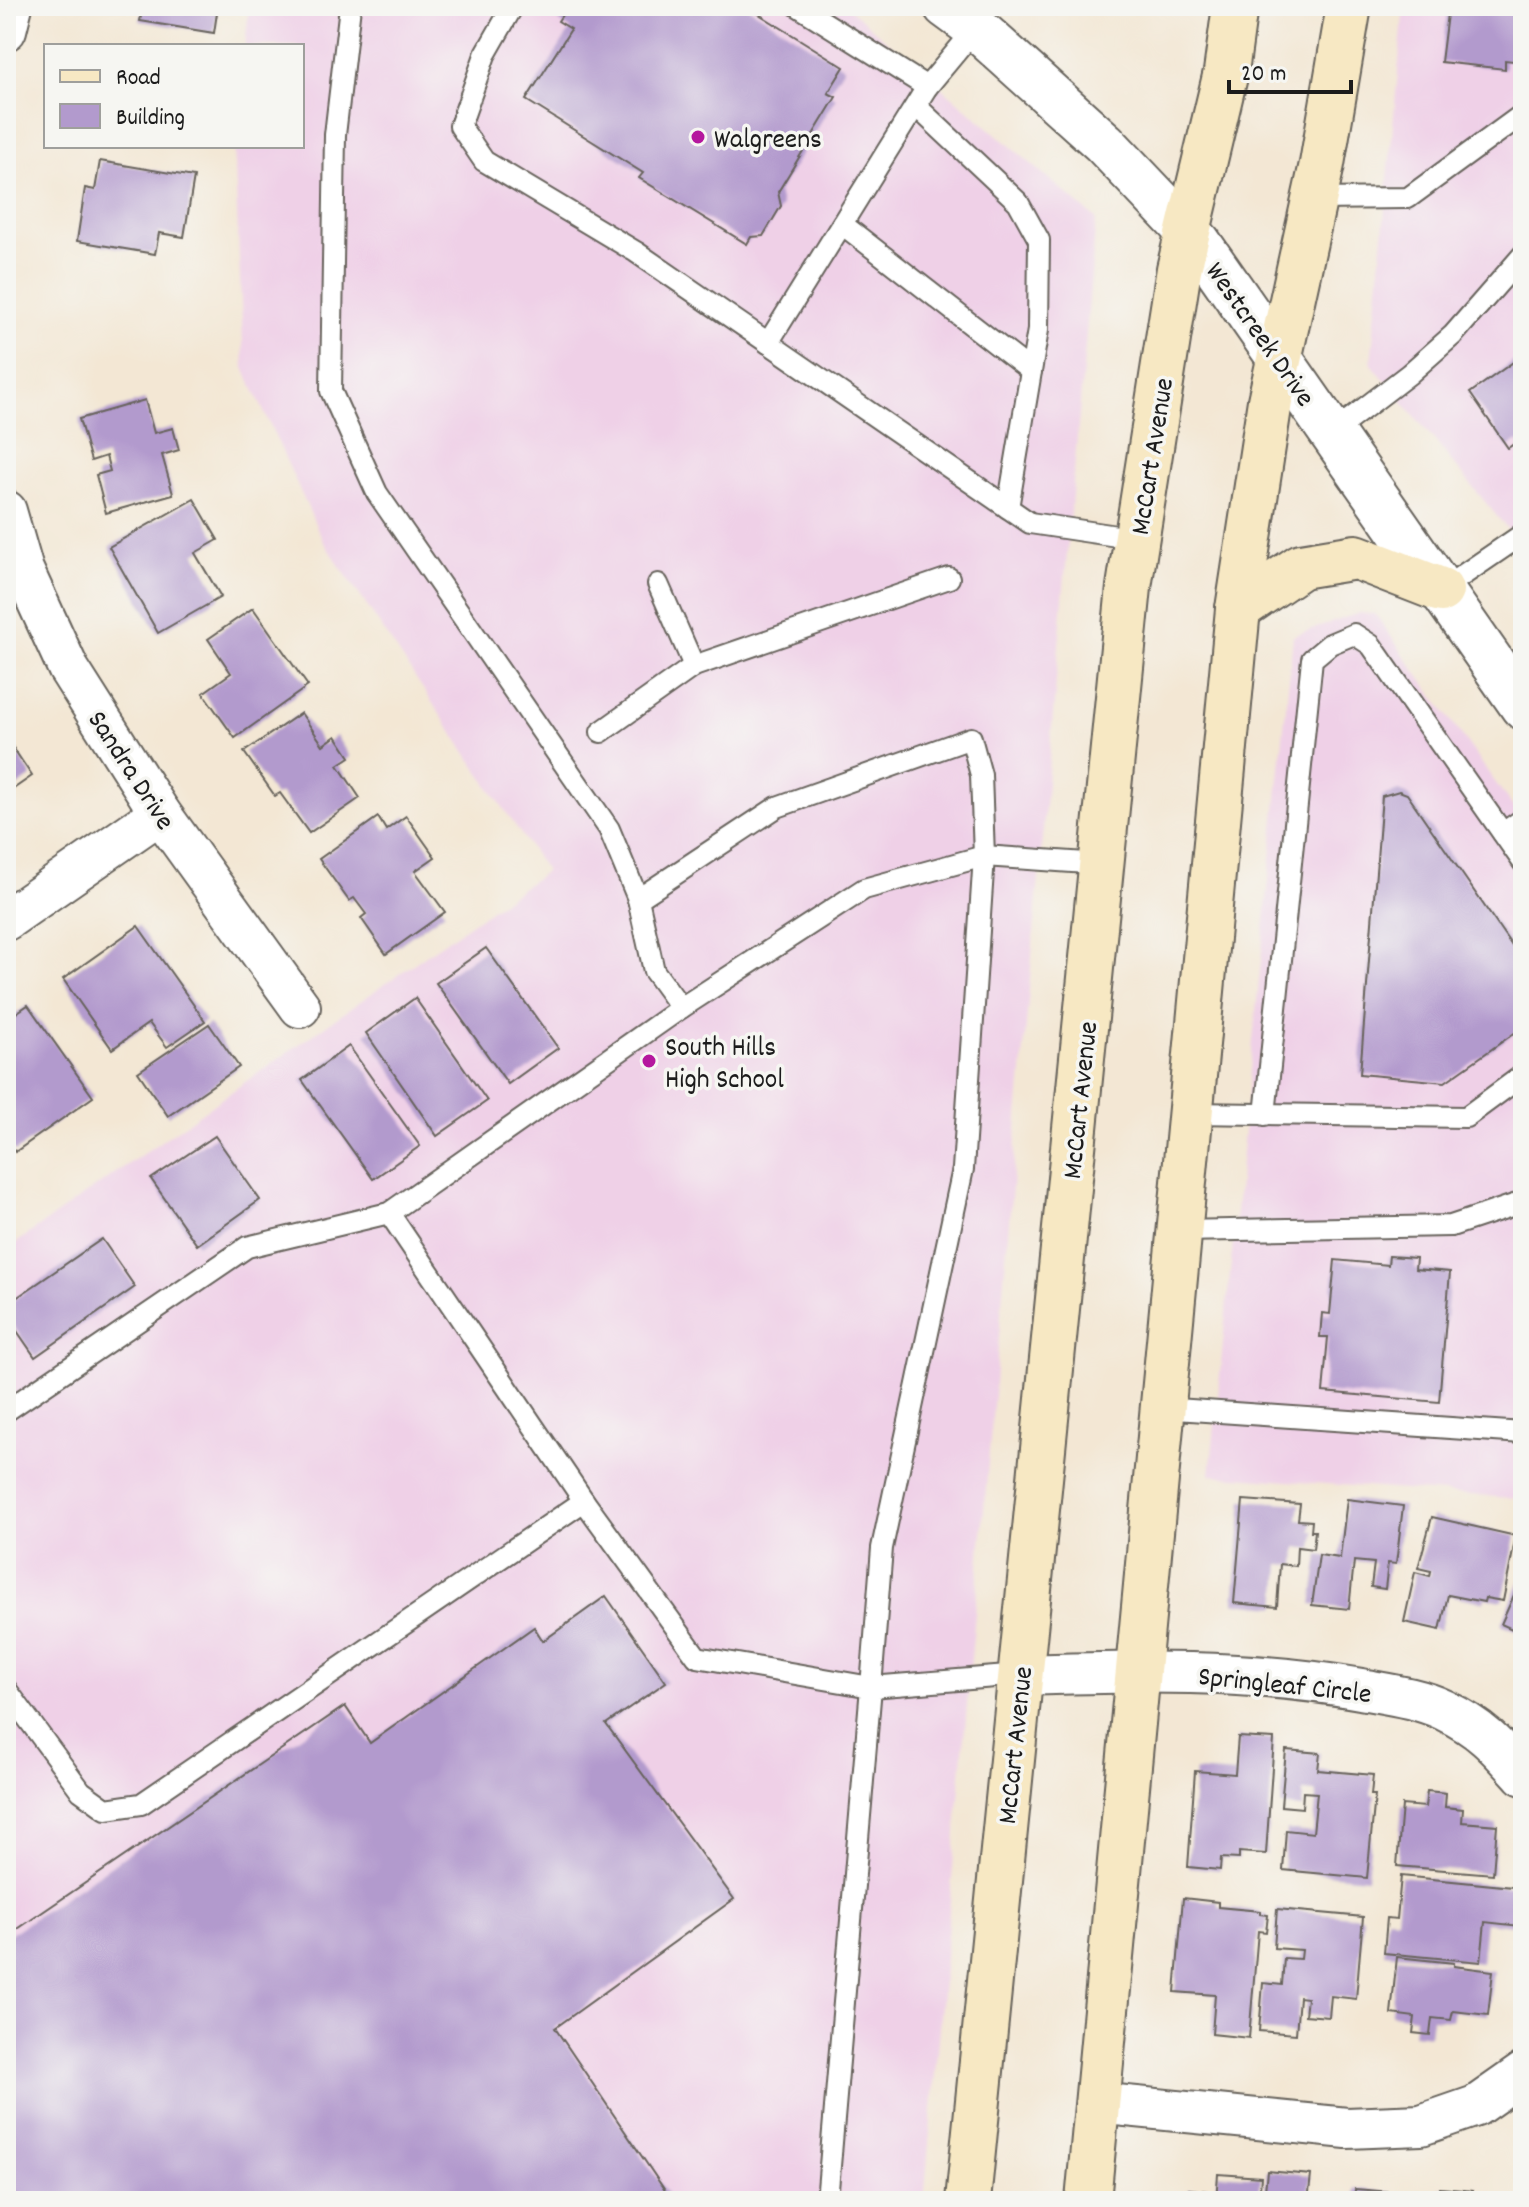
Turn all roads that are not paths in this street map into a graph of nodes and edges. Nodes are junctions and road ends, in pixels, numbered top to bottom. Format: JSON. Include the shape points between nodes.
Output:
{"nodes":[{"id":1,"x":12,"y":6,"type":"edge"},
{"id":2,"x":350,"y":6,"type":"edge"},
{"id":3,"x":513,"y":6,"type":"edge"},
{"id":4,"x":798,"y":6,"type":"edge"},
{"id":5,"x":1235,"y":6,"type":"edge"},
{"id":6,"x":1349,"y":6,"type":"edge"},
{"id":7,"x":961,"y":17,"type":"edge"},
{"id":8,"x":6,"y":30,"type":"edge"},
{"id":9,"x":927,"y":87,"type":"junction"},
{"id":10,"x":916,"y":106,"type":"junction"},
{"id":11,"x":1523,"y":114,"type":"edge"},
{"id":12,"x":1314,"y":199,"type":"junction"},
{"id":13,"x":842,"y":224,"type":"junction"},
{"id":14,"x":1187,"y":231,"type":"junction"},
{"id":15,"x":1523,"y":255,"type":"edge"},
{"id":16,"x":768,"y":343,"type":"junction"},
{"id":17,"x":1279,"y":358,"type":"junction"},
{"id":18,"x":1031,"y":371,"type":"junction"},
{"id":19,"x":1332,"y":433,"type":"junction"},
{"id":20,"x":1008,"y":508,"type":"junction"},
{"id":21,"x":6,"y":511,"type":"edge"},
{"id":22,"x":1523,"y":534,"type":"edge"},
{"id":23,"x":1137,"y":539,"type":"junction"},
{"id":24,"x":949,"y":578,"type":"dead end"},
{"id":25,"x":658,"y":584,"type":"dead end"},
{"id":26,"x":1441,"y":590,"type":"junction"},
{"id":27,"x":1238,"y":609,"type":"junction"},
{"id":28,"x":694,"y":666,"type":"junction"},
{"id":29,"x":1512,"y":683,"type":"edge"},
{"id":30,"x":601,"y":732,"type":"dead end"},
{"id":31,"x":160,"y":813,"type":"junction"},
{"id":32,"x":1523,"y":819,"type":"edge"},
{"id":33,"x":1503,"y":833,"type":"junction"},
{"id":34,"x":984,"y":856,"type":"junction"},
{"id":35,"x":1523,"y":862,"type":"edge"},
{"id":36,"x":1101,"y":864,"type":"junction"},
{"id":37,"x":638,"y":899,"type":"junction"},
{"id":38,"x":6,"y":920,"type":"edge"},
{"id":39,"x":300,"y":1007,"type":"dead end"},
{"id":40,"x":681,"y":1008,"type":"junction"},
{"id":41,"x":1523,"y":1075,"type":"edge"},
{"id":42,"x":1190,"y":1113,"type":"junction"},
{"id":43,"x":1265,"y":1115,"type":"junction"},
{"id":44,"x":1523,"y":1202,"type":"edge"},
{"id":45,"x":389,"y":1213,"type":"junction"},
{"id":46,"x":1179,"y":1231,"type":"junction"},
{"id":47,"x":1162,"y":1408,"type":"junction"},
{"id":48,"x":6,"y":1411,"type":"edge"},
{"id":49,"x":1523,"y":1433,"type":"edge"},
{"id":50,"x":584,"y":1501,"type":"junction"},
{"id":51,"x":1138,"y":1671,"type":"junction"},
{"id":52,"x":1020,"y":1675,"type":"junction"},
{"id":53,"x":871,"y":1687,"type":"junction"},
{"id":54,"x":6,"y":1689,"type":"edge"},
{"id":55,"x":1523,"y":1775,"type":"edge"},
{"id":56,"x":1523,"y":2073,"type":"edge"},
{"id":57,"x":1096,"y":2103,"type":"junction"},
{"id":58,"x":827,"y":2201,"type":"edge"},
{"id":59,"x":968,"y":2201,"type":"edge"},
{"id":60,"x":1088,"y":2201,"type":"edge"}],
"edges":[{"from":1,"to":8,"type":"street"},
{"from":2,"to":37,"type":"lane","via":[[335,135],[331,391],[377,493],[609,829]]},
{"from":3,"to":16,"type":"lane","via":[[485,55],[460,126],[484,161],[636,252]]},
{"from":4,"to":9,"type":"lane"},
{"from":5,"to":14,"type":"main road","name":"McCart Avenue","via":[[1226,72]]},
{"from":6,"to":12,"type":"main road"},
{"from":7,"to":9,"type":"lane"},
{"from":7,"to":14,"type":"street","name":"Westcreek Drive","via":[[1104,143]]},
{"from":9,"to":10,"type":"lane"},
{"from":10,"to":13,"type":"lane"},
{"from":10,"to":18,"type":"lane","via":[[1018,202],[1039,240],[1038,330]]},
{"from":11,"to":12,"type":"lane","via":[[1408,198]]},
{"from":12,"to":17,"type":"main road"},
{"from":13,"to":16,"type":"lane"},
{"from":13,"to":18,"type":"lane"},
{"from":14,"to":17,"type":"street","name":"Westcreek Drive"},
{"from":14,"to":23,"type":"main road","name":"McCart Avenue"},
{"from":15,"to":19,"type":"lane","via":[[1453,335]]},
{"from":16,"to":20,"type":"lane"},
{"from":17,"to":19,"type":"street","name":"Westcreek Drive"},
{"from":17,"to":27,"type":"main road"},
{"from":18,"to":20,"type":"lane"},
{"from":19,"to":26,"type":"street","name":"Westcreek Drive"},
{"from":20,"to":23,"type":"lane","via":[[1030,523]]},
{"from":21,"to":31,"type":"street","name":"Sandra Drive","via":[[23,570],[68,668]]},
{"from":22,"to":26,"type":"lane"},
{"from":23,"to":36,"type":"main road","name":"McCart Avenue"},
{"from":24,"to":28,"type":"lane"},
{"from":25,"to":28,"type":"lane"},
{"from":26,"to":27,"type":"main road","via":[[1356,557],[1301,566]]},
{"from":26,"to":29,"type":"street","name":"Westcreek Drive"},
{"from":27,"to":42,"type":"main road"},
{"from":28,"to":30,"type":"lane"},
{"from":31,"to":38,"type":"street"},
{"from":31,"to":39,"type":"street","name":"Sandra Drive"},
{"from":32,"to":33,"type":"lane"},
{"from":33,"to":35,"type":"lane"},
{"from":33,"to":43,"type":"lane","via":[[1371,645],[1354,634],[1312,659]]},
{"from":34,"to":36,"type":"lane"},
{"from":34,"to":37,"type":"lane","via":[[981,775],[971,738],[777,807]]},
{"from":34,"to":40,"type":"lane","via":[[864,889]]},
{"from":34,"to":53,"type":"lane","via":[[963,1169],[882,1548]]},
{"from":36,"to":52,"type":"main road","name":"McCart Avenue"},
{"from":37,"to":40,"type":"lane","via":[[654,971]]},
{"from":40,"to":45,"type":"lane"},
{"from":41,"to":43,"type":"lane","via":[[1466,1117]]},
{"from":42,"to":43,"type":"lane"},
{"from":42,"to":46,"type":"main road"},
{"from":44,"to":46,"type":"lane","via":[[1451,1226]]},
{"from":45,"to":48,"type":"lane","via":[[247,1247]]},
{"from":45,"to":50,"type":"lane"},
{"from":46,"to":47,"type":"main road"},
{"from":47,"to":49,"type":"lane"},
{"from":47,"to":51,"type":"main road"},
{"from":50,"to":53,"type":"lane","via":[[697,1657]]},
{"from":50,"to":54,"type":"lane","via":[[141,1804],[106,1809],[81,1791]]},
{"from":51,"to":52,"type":"street","name":"Springleaf Circle"},
{"from":51,"to":55,"type":"street","name":"Springleaf Circle","via":[[1315,1680],[1391,1694],[1441,1709],[1484,1733]]},
{"from":51,"to":57,"type":"main road"},
{"from":52,"to":53,"type":"lane"},
{"from":52,"to":59,"type":"main road","name":"McCart Avenue"},
{"from":53,"to":58,"type":"lane"},
{"from":56,"to":57,"type":"street","via":[[1476,2106],[1421,2125],[1347,2128]]},
{"from":57,"to":60,"type":"main road"}]}
